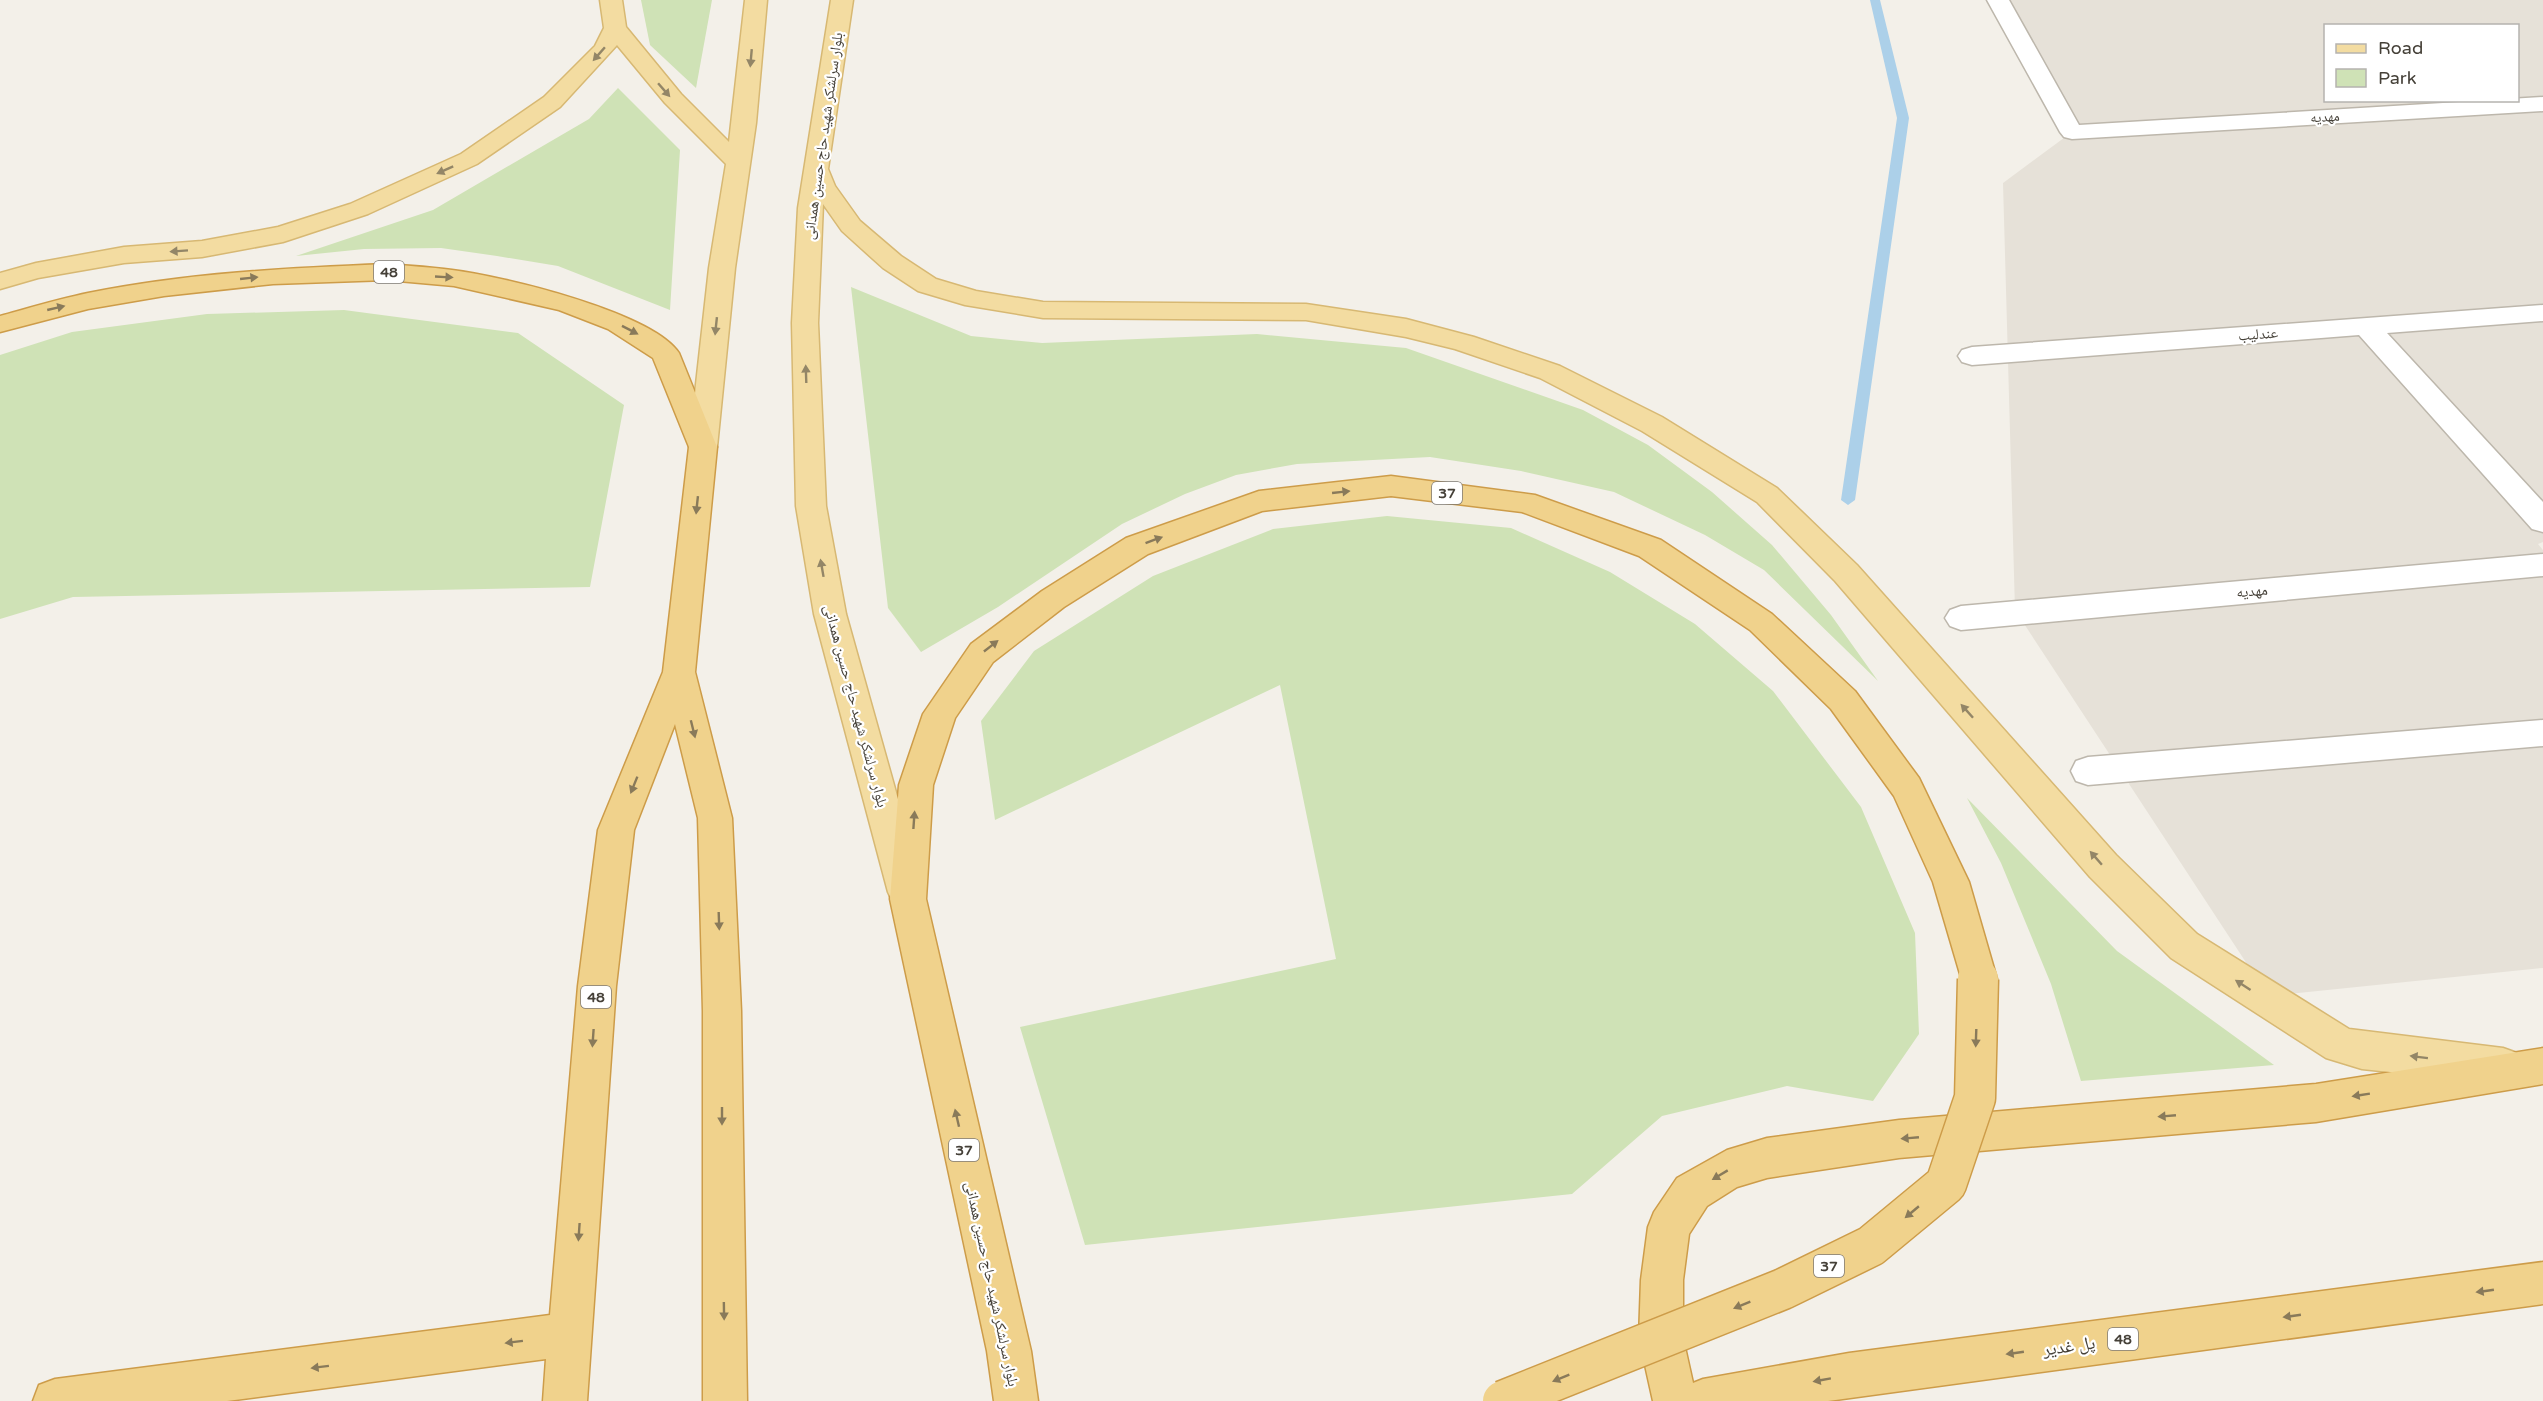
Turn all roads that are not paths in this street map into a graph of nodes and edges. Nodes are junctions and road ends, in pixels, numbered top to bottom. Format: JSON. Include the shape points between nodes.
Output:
{"nodes":[{"id":1,"x":612,"y":0,"type":"edge"},
{"id":2,"x":756,"y":0,"type":"edge"},
{"id":3,"x":842,"y":0,"type":"edge"},
{"id":4,"x":1998,"y":0,"type":"edge"},
{"id":5,"x":615,"y":28,"type":"junction"},
{"id":6,"x":2543,"y":104,"type":"edge"},
{"id":7,"x":738,"y":163,"type":"junction"},
{"id":8,"x":817,"y":170,"type":"junction"},
{"id":9,"x":0,"y":281,"type":"edge"},
{"id":10,"x":2543,"y":313,"type":"edge"},
{"id":11,"x":0,"y":324,"type":"edge"},
{"id":12,"x":2365,"y":326,"type":"junction"},
{"id":13,"x":1972,"y":356,"type":"dead end"},
{"id":14,"x":703,"y":447,"type":"junction"},
{"id":15,"x":2543,"y":521,"type":"edge"},
{"id":16,"x":2543,"y":565,"type":"edge"},
{"id":17,"x":1961,"y":618,"type":"dead end"},
{"id":18,"x":680,"y":672,"type":"junction"},
{"id":19,"x":2543,"y":733,"type":"edge"},
{"id":20,"x":2088,"y":771,"type":"dead end"},
{"id":21,"x":908,"y":899,"type":"junction"},
{"id":22,"x":2542,"y":1066,"type":"edge"},
{"id":23,"x":2543,"y":1283,"type":"edge"},
{"id":24,"x":572,"y":1334,"type":"junction"},
{"id":25,"x":55,"y":1401,"type":"edge"},
{"id":26,"x":565,"y":1401,"type":"edge"},
{"id":27,"x":725,"y":1401,"type":"edge"},
{"id":28,"x":1016,"y":1401,"type":"edge"},
{"id":29,"x":1503,"y":1401,"type":"edge"},
{"id":30,"x":1675,"y":1401,"type":"edge"},
{"id":31,"x":1703,"y":1401,"type":"edge"}],
"edges":[{"from":1,"to":5,"type":"main road"},
{"from":2,"to":7,"type":"main road","one_way":true},
{"from":3,"to":8,"type":"main road","name":"بلوار سرلشکر شهید حاج حسین همدانی"},
{"from":4,"to":6,"type":"street","name":"مهدیه","via":[[2072,132]]},
{"from":5,"to":7,"type":"main road","one_way":true,"via":[[683,112]]},
{"from":5,"to":9,"type":"main road","one_way":true,"via":[[604,49],[552,102],[469,159],[358,209],[283,234],[202,249],[124,255]]},
{"from":7,"to":14,"type":"main road","one_way":true,"via":[[722,268]]},
{"from":21,"to":8,"type":"main road","name":"بلوار سرلشکر شهید حاج حسین همدانی","one_way":true,"via":[[830,614],[811,506],[805,323],[810,208]]},
{"from":22,"to":8,"type":"main road","one_way":true,"via":[[2507,1067],[2362,1051],[2340,1045],[2184,946],[2103,866],[1846,573],[1767,495],[1701,452],[1578,385],[1464,343],[1356,318],[1256,310],[1043,310],[927,285],[892,262],[851,226],[823,186]]},
{"from":10,"to":12,"type":"street","name":"عندلیب"},
{"from":11,"to":14,"type":"highway","number":"48","one_way":true,"via":[[127,294],[273,276],[387,272],[454,278],[592,312],[653,344],[665,353]]},
{"from":12,"to":13,"type":"street","name":"عندلیب"},
{"from":12,"to":15,"type":"street"},
{"from":14,"to":18,"type":"highway","number":"48","one_way":true},
{"from":16,"to":17,"type":"street","name":"مهدیه"},
{"from":18,"to":24,"type":"highway","number":"48","one_way":true,"via":[[616,830],[597,986]]},
{"from":18,"to":27,"type":"highway","one_way":true,"via":[[715,818],[722,1011]]},
{"from":19,"to":20,"type":"street"},
{"from":28,"to":21,"type":"highway","name":"بلوار سرلشکر شهید حاج حسین همدانی","number":"37","one_way":true,"via":[[1009,1351]]},
{"from":21,"to":29,"type":"highway","number":"37","one_way":true,"bridge":true,"via":[[916,785],[940,714],[982,653],[1053,599],[1137,546],[1259,501],[1391,486],[1525,502],[1650,548],[1761,622],[1843,700],[1907,788],[1951,882],[1978,980],[1975,1098],[1946,1184],[1871,1246],[1783,1289]]},
{"from":22,"to":30,"type":"highway","one_way":true,"via":[[2316,1103],[1899,1139],[1767,1158],[1726,1170],[1692,1192],[1669,1227],[1662,1281],[1661,1338]]},
{"from":23,"to":31,"type":"highway","name":"پل غدیر","number":"48","one_way":true,"via":[[1849,1375]]},
{"from":24,"to":25,"type":"highway","one_way":true},
{"from":24,"to":26,"type":"highway","number":"48"}]}
